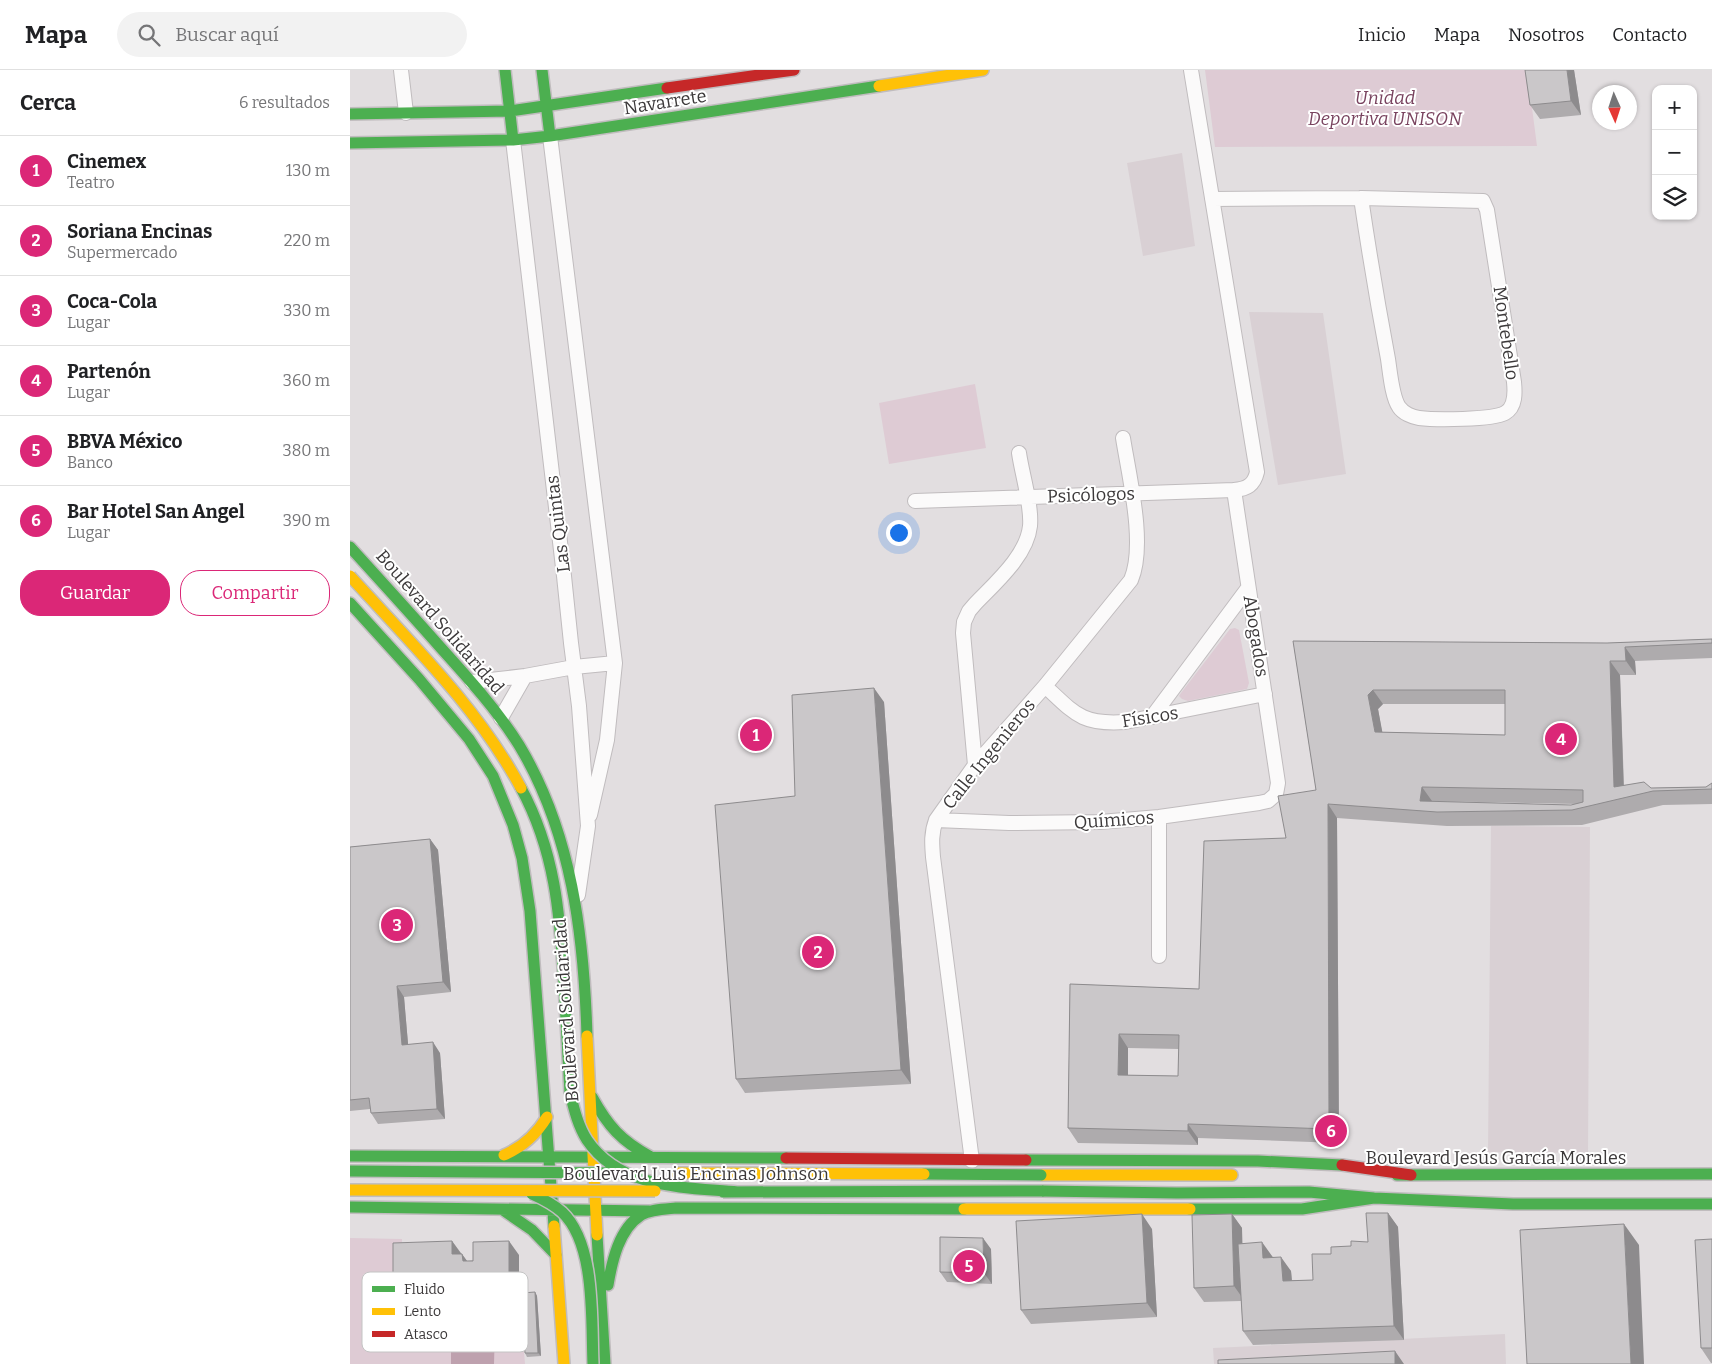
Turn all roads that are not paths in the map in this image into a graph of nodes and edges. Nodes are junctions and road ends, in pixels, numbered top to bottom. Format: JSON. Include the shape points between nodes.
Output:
{"nodes":[{"id":1,"x":401,"y":70,"type":"edge"},
{"id":2,"x":505,"y":70,"type":"edge"},
{"id":3,"x":542,"y":70,"type":"edge"},
{"id":4,"x":794,"y":70,"type":"edge"},
{"id":5,"x":983,"y":70,"type":"edge"},
{"id":6,"x":1191,"y":70,"type":"edge"},
{"id":7,"x":941,"y":73,"type":"edge"},
{"id":8,"x":546,"y":107,"type":"junction"},
{"id":9,"x":510,"y":111,"type":"junction"},
{"id":10,"x":406,"y":112,"type":"junction"},
{"id":11,"x":350,"y":114,"type":"edge"},
{"id":12,"x":550,"y":136,"type":"junction"},
{"id":13,"x":513,"y":140,"type":"junction"},
{"id":14,"x":350,"y":143,"type":"edge"},
{"id":15,"x":1360,"y":198,"type":"junction"},
{"id":16,"x":1212,"y":200,"type":"junction"},
{"id":17,"x":1124,"y":438,"type":"dead end"},
{"id":18,"x":1019,"y":453,"type":"dead end"},
{"id":19,"x":1234,"y":490,"type":"junction"},
{"id":20,"x":1132,"y":493,"type":"junction"},
{"id":21,"x":1026,"y":497,"type":"junction"},
{"id":22,"x":915,"y":501,"type":"dead end"},
{"id":23,"x":350,"y":547,"type":"edge"},
{"id":24,"x":350,"y":576,"type":"edge"},
{"id":25,"x":1248,"y":588,"type":"junction"},
{"id":26,"x":350,"y":603,"type":"edge"},
{"id":27,"x":615,"y":663,"type":"junction"},
{"id":28,"x":574,"y":667,"type":"junction"},
{"id":29,"x":525,"y":676,"type":"junction"},
{"id":30,"x":472,"y":682,"type":"junction"},
{"id":31,"x":1045,"y":686,"type":"junction"},
{"id":32,"x":1265,"y":694,"type":"junction"},
{"id":33,"x":1152,"y":717,"type":"junction"},
{"id":34,"x":501,"y":718,"type":"junction"},
{"id":35,"x":975,"y":765,"type":"junction"},
{"id":36,"x":1278,"y":783,"type":"joint"},
{"id":37,"x":1159,"y":817,"type":"junction"},
{"id":38,"x":936,"y":820,"type":"junction"},
{"id":39,"x":588,"y":826,"type":"junction"},
{"id":40,"x":576,"y":908,"type":"junction"},
{"id":41,"x":1159,"y":956,"type":"dead end"},
{"id":42,"x":585,"y":993,"type":"junction"},
{"id":43,"x":537,"y":997,"type":"junction"},
{"id":44,"x":589,"y":1092,"type":"junction"},
{"id":45,"x":547,"y":1117,"type":"junction"},
{"id":46,"x":350,"y":1156,"type":"edge"},
{"id":47,"x":499,"y":1157,"type":"junction"},
{"id":48,"x":550,"y":1157,"type":"junction"},
{"id":49,"x":592,"y":1157,"type":"junction"},
{"id":50,"x":653,"y":1158,"type":"junction"},
{"id":51,"x":972,"y":1160,"type":"junction"},
{"id":52,"x":350,"y":1171,"type":"edge"},
{"id":53,"x":418,"y":1172,"type":"junction"},
{"id":54,"x":1712,"y":1174,"type":"edge"},
{"id":55,"x":1248,"y":1175,"type":"dead end"},
{"id":56,"x":1317,"y":1175,"type":"dead end"},
{"id":57,"x":1411,"y":1175,"type":"junction"},
{"id":58,"x":350,"y":1190,"type":"edge"},
{"id":59,"x":737,"y":1192,"type":"junction"},
{"id":60,"x":1374,"y":1198,"type":"junction"},
{"id":61,"x":1712,"y":1204,"type":"edge"},
{"id":62,"x":350,"y":1207,"type":"edge"},
{"id":63,"x":500,"y":1209,"type":"junction"},
{"id":64,"x":553,"y":1211,"type":"junction"},
{"id":65,"x":595,"y":1211,"type":"junction"},
{"id":66,"x":649,"y":1211,"type":"junction"},
{"id":67,"x":556,"y":1255,"type":"junction"},
{"id":68,"x":602,"y":1317,"type":"junction"},
{"id":69,"x":564,"y":1364,"type":"edge"},
{"id":70,"x":593,"y":1364,"type":"edge"},
{"id":71,"x":606,"y":1364,"type":"edge"}],
"edges":[{"from":1,"to":10,"type":"street"},
{"from":2,"to":9,"type":"main road"},
{"from":3,"to":8,"type":"main road"},
{"from":4,"to":8,"type":"main road","name":"Navarrete"},
{"from":5,"to":7,"type":"main road","name":"Navarrete"},
{"from":6,"to":16,"type":"street"},
{"from":7,"to":12,"type":"main road","name":"Navarrete"},
{"from":8,"to":9,"type":"main road","name":"Navarrete"},
{"from":8,"to":12,"type":"main road"},
{"from":9,"to":10,"type":"main road","name":"Navarrete"},
{"from":9,"to":13,"type":"main road"},
{"from":10,"to":11,"type":"main road","name":"Navarrete"},
{"from":12,"to":13,"type":"main road","name":"Navarrete"},
{"from":12,"to":27,"type":"street"},
{"from":13,"to":14,"type":"main road","name":"Navarrete"},
{"from":13,"to":28,"type":"street","name":"Las Quintas"},
{"from":15,"to":15,"type":"street","name":"Montebello","via":[[1483,202],[1487,210],[1514,382],[1515,395],[1507,412],[1452,419],[1417,418],[1399,407],[1378,309]]},
{"from":15,"to":16,"type":"street","name":"Montebello"},
{"from":16,"to":19,"type":"street","name":"Psicólogos","via":[[1257,472],[1246,489]]},
{"from":17,"to":20,"type":"street","name":"Calle Ingenieros"},
{"from":18,"to":21,"type":"street"},
{"from":19,"to":20,"type":"street","name":"Psicólogos"},
{"from":19,"to":25,"type":"street","name":"Abogados"},
{"from":20,"to":21,"type":"street","name":"Psicólogos"},
{"from":20,"to":31,"type":"street","name":"Calle Ingenieros","via":[[1137,550],[1131,580]]},
{"from":21,"to":22,"type":"street","name":"Psicólogos"},
{"from":21,"to":35,"type":"street","via":[[1030,525],[1024,547],[974,604],[964,622]]},
{"from":23,"to":30,"type":"main road","name":"Boulevard Solidaridad"},
{"from":24,"to":59,"type":"main road","bridge":true,"via":[[488,733],[526,797],[543,836],[560,920],[570,1093],[587,1141],[601,1158],[634,1178]]},
{"from":25,"to":32,"type":"street","name":"Abogados"},
{"from":25,"to":33,"type":"street"},
{"from":26,"to":43,"type":"main road","name":"Boulevard Solidaridad","via":[[463,731],[496,783],[523,856]]},
{"from":27,"to":28,"type":"street"},
{"from":27,"to":39,"type":"street","via":[[607,740]]},
{"from":28,"to":29,"type":"street"},
{"from":28,"to":39,"type":"street","name":"Las Quintas"},
{"from":29,"to":30,"type":"street"},
{"from":29,"to":34,"type":"street"},
{"from":30,"to":34,"type":"main road","name":"Boulevard Solidaridad"},
{"from":31,"to":33,"type":"street","name":"Físicos","via":[[1066,706],[1094,722],[1125,722]]},
{"from":31,"to":35,"type":"street","name":"Calle Ingenieros"},
{"from":32,"to":33,"type":"street","name":"Físicos"},
{"from":32,"to":36,"type":"street","name":"Abogados"},
{"from":34,"to":40,"type":"main road","name":"Boulevard Solidaridad","via":[[541,790],[565,862]]},
{"from":35,"to":38,"type":"street","name":"Calle Ingenieros"},
{"from":36,"to":37,"type":"street","name":"Químicos","via":[[1276,794],[1259,803]]},
{"from":37,"to":38,"type":"street","name":"Químicos","via":[[1061,823]]},
{"from":37,"to":41,"type":"street"},
{"from":38,"to":51,"type":"street","name":"Calle Ingenieros","via":[[932,838],[933,857]]},
{"from":39,"to":40,"type":"street","name":"Las Quintas"},
{"from":40,"to":42,"type":"main road","name":"Boulevard Solidaridad"},
{"from":42,"to":43,"type":"main road","via":[[563,1001]]},
{"from":42,"to":44,"type":"main road","name":"Boulevard Solidaridad"},
{"from":43,"to":45,"type":"main road","name":"Boulevard Solidaridad"},
{"from":44,"to":49,"type":"main road","name":"Boulevard Solidaridad"},
{"from":44,"to":50,"type":"main road","via":[[618,1137]]},
{"from":45,"to":47,"type":"main road","via":[[528,1142]]},
{"from":45,"to":48,"type":"main road","name":"Boulevard Solidaridad"},
{"from":46,"to":47,"type":"main road"},
{"from":47,"to":48,"type":"main road"},
{"from":48,"to":49,"type":"main road"},
{"from":48,"to":64,"type":"main road","name":"Boulevard Solidaridad"},
{"from":49,"to":50,"type":"main road"},
{"from":49,"to":65,"type":"main road","name":"Boulevard Solidaridad"},
{"from":50,"to":51,"type":"main road"},
{"from":51,"to":57,"type":"main road","via":[[1258,1161],[1342,1165]]},
{"from":52,"to":53,"type":"main road","name":"Boulevard Luis Encinas Johnson","bridge":true},
{"from":53,"to":55,"type":"main road","name":"Boulevard Luis Encinas Johnson","bridge":true},
{"from":53,"to":70,"type":"main road","bridge":true,"via":[[527,1193],[556,1206],[573,1224],[583,1245],[589,1273]]},
{"from":54,"to":57,"type":"main road","name":"Boulevard Jesús García Morales"},
{"from":56,"to":57,"type":"main road","name":"Boulevard Jesús García Morales"},
{"from":58,"to":59,"type":"main road","name":"Boulevard Luis Encinas Johnson","bridge":true},
{"from":59,"to":60,"type":"main road","name":"Boulevard Luis Encinas Johnson","bridge":true,"via":[[1309,1192]]},
{"from":60,"to":61,"type":"main road","via":[[1513,1204]]},
{"from":60,"to":66,"type":"main road","via":[[1302,1209]]},
{"from":62,"to":63,"type":"main road"},
{"from":63,"to":64,"type":"main road"},
{"from":63,"to":67,"type":"main road","via":[[524,1221]]},
{"from":64,"to":65,"type":"main road"},
{"from":64,"to":67,"type":"main road","name":"Boulevard Solidaridad"},
{"from":65,"to":66,"type":"main road"},
{"from":65,"to":68,"type":"main road","name":"Boulevard Solidaridad"},
{"from":66,"to":68,"type":"main road","via":[[638,1217],[619,1243],[613,1257]]},
{"from":67,"to":69,"type":"main road","name":"Boulevard Solidaridad"},
{"from":68,"to":71,"type":"main road","name":"Boulevard Solidaridad"}]}
